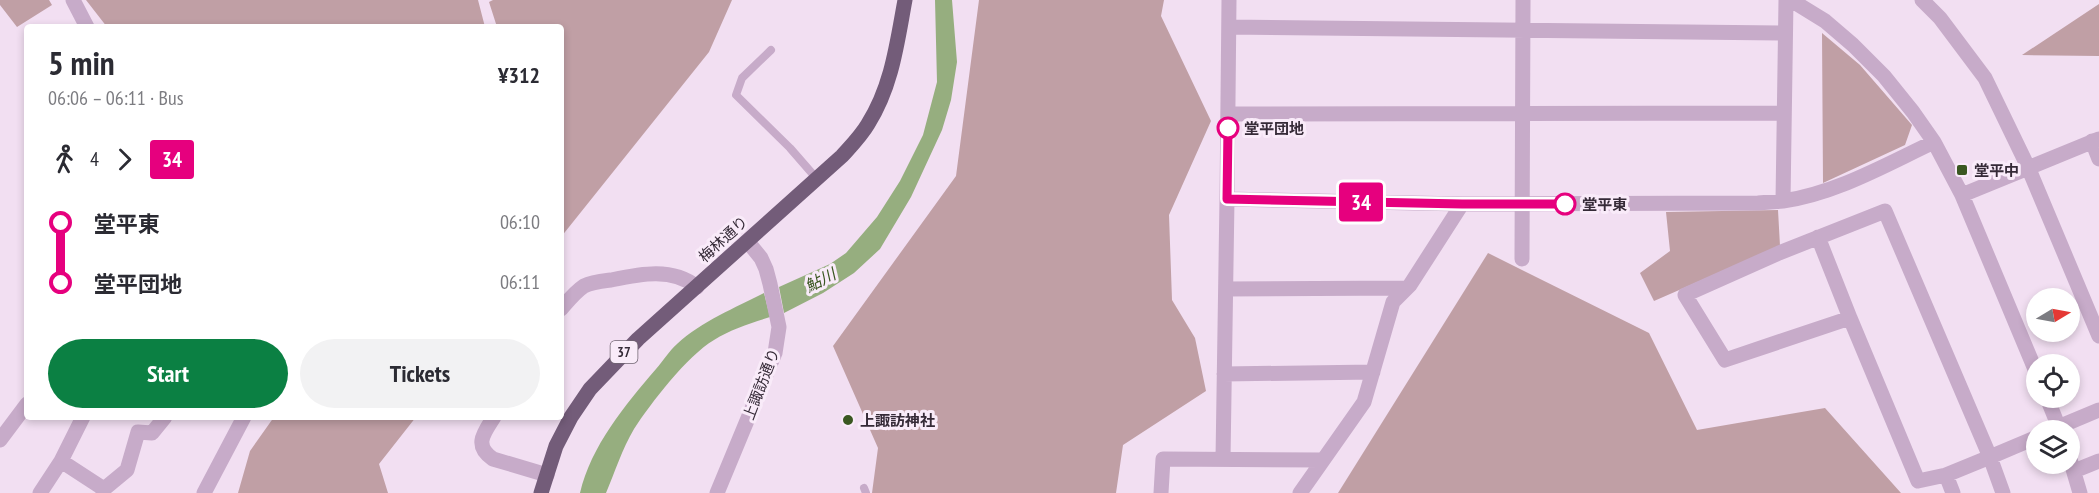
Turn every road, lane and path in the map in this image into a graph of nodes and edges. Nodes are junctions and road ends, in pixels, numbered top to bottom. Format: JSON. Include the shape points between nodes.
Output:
{"nodes":[{"id":1,"x":73,"y":0,"type":"edge"},
{"id":2,"x":905,"y":0,"type":"edge"},
{"id":3,"x":1229,"y":0,"type":"edge"},
{"id":4,"x":1523,"y":0,"type":"edge"},
{"id":5,"x":1786,"y":0,"type":"edge"},
{"id":6,"x":1791,"y":0,"type":"edge"},
{"id":7,"x":1922,"y":0,"type":"edge"},
{"id":8,"x":85,"y":24,"type":"edge"},
{"id":9,"x":1229,"y":27,"type":"junction"},
{"id":10,"x":1523,"y":30,"type":"junction"},
{"id":11,"x":1785,"y":33,"type":"junction"},
{"id":12,"x":771,"y":50,"type":"dead end"},
{"id":13,"x":1784,"y":113,"type":"junction"},
{"id":14,"x":1228,"y":114,"type":"junction"},
{"id":15,"x":1523,"y":114,"type":"junction"},
{"id":16,"x":2095,"y":140,"type":"edge"},
{"id":17,"x":1934,"y":142,"type":"junction"},
{"id":18,"x":2099,"y":159,"type":"edge"},
{"id":19,"x":2028,"y":167,"type":"junction"},
{"id":20,"x":817,"y":179,"type":"junction"},
{"id":21,"x":1962,"y":195,"type":"junction"},
{"id":22,"x":1227,"y":199,"type":"junction"},
{"id":23,"x":1783,"y":201,"type":"junction"},
{"id":24,"x":1462,"y":204,"type":"junction"},
{"id":25,"x":1523,"y":204,"type":"junction"},
{"id":26,"x":1818,"y":237,"type":"junction"},
{"id":27,"x":748,"y":242,"type":"junction"},
{"id":28,"x":1522,"y":259,"type":"dead end"},
{"id":29,"x":697,"y":287,"type":"junction"},
{"id":30,"x":1407,"y":288,"type":"junction"},
{"id":31,"x":1226,"y":289,"type":"junction"},
{"id":32,"x":564,"y":306,"type":"edge"},
{"id":33,"x":1850,"y":318,"type":"junction"},
{"id":34,"x":2099,"y":336,"type":"edge"},
{"id":35,"x":2029,"y":354,"type":"edge"},
{"id":36,"x":1372,"y":372,"type":"junction"},
{"id":37,"x":1224,"y":374,"type":"junction"},
{"id":38,"x":24,"y":408,"type":"edge"},
{"id":39,"x":2099,"y":410,"type":"edge"},
{"id":40,"x":82,"y":420,"type":"edge"},
{"id":41,"x":163,"y":420,"type":"edge"},
{"id":42,"x":242,"y":420,"type":"edge"},
{"id":43,"x":492,"y":420,"type":"edge"},
{"id":44,"x":2077,"y":420,"type":"edge"},
{"id":45,"x":0,"y":440,"type":"edge"},
{"id":46,"x":2026,"y":441,"type":"edge"},
{"id":47,"x":1990,"y":457,"type":"junction"},
{"id":48,"x":1223,"y":459,"type":"junction"},
{"id":49,"x":1323,"y":460,"type":"junction"},
{"id":50,"x":61,"y":461,"type":"junction"},
{"id":51,"x":2099,"y":461,"type":"edge"},
{"id":52,"x":2080,"y":464,"type":"edge"},
{"id":53,"x":2075,"y":474,"type":"edge"},
{"id":54,"x":547,"y":475,"type":"junction"},
{"id":55,"x":1946,"y":475,"type":"junction"},
{"id":56,"x":103,"y":491,"type":"edge"},
{"id":57,"x":40,"y":493,"type":"edge"},
{"id":58,"x":204,"y":493,"type":"edge"},
{"id":59,"x":541,"y":493,"type":"edge"},
{"id":60,"x":717,"y":493,"type":"edge"},
{"id":61,"x":1161,"y":493,"type":"edge"},
{"id":62,"x":1300,"y":493,"type":"edge"},
{"id":63,"x":1953,"y":493,"type":"edge"},
{"id":64,"x":2003,"y":493,"type":"edge"},
{"id":65,"x":2080,"y":493,"type":"edge"}],
"edges":[{"from":1,"to":8,"type":"street"},
{"from":2,"to":20,"type":"main road","name":"梅林通り","number":"37","via":[[891,73],[880,104],[842,156]]},
{"from":3,"to":9,"type":"street"},
{"from":4,"to":10,"type":"street"},
{"from":5,"to":11,"type":"street"},
{"from":6,"to":17,"type":"street","via":[[1853,45],[1891,85]]},
{"from":7,"to":19,"type":"street","via":[[1985,78]]},
{"from":9,"to":10,"type":"street"},
{"from":9,"to":14,"type":"street"},
{"from":10,"to":11,"type":"street"},
{"from":10,"to":15,"type":"street"},
{"from":11,"to":13,"type":"street"},
{"from":12,"to":20,"type":"lane","via":[[742,78],[736,95]]},
{"from":13,"to":15,"type":"street"},
{"from":13,"to":23,"type":"street"},
{"from":14,"to":15,"type":"street"},
{"from":14,"to":22,"type":"street"},
{"from":15,"to":25,"type":"street"},
{"from":16,"to":18,"type":"street"},
{"from":16,"to":19,"type":"street"},
{"from":17,"to":21,"type":"street"},
{"from":17,"to":23,"type":"street","via":[[1843,185]]},
{"from":19,"to":21,"type":"street"},
{"from":19,"to":34,"type":"street"},
{"from":20,"to":27,"type":"main road","name":"梅林通り","number":"37"},
{"from":21,"to":35,"type":"street"},
{"from":22,"to":24,"type":"street"},
{"from":22,"to":31,"type":"street"},
{"from":23,"to":25,"type":"street"},
{"from":24,"to":25,"type":"street"},
{"from":24,"to":30,"type":"street"},
{"from":25,"to":28,"type":"street"},
{"from":26,"to":33,"type":"street"},
{"from":26,"to":33,"type":"street","via":[[1685,295],[1725,360]]},
{"from":26,"to":47,"type":"street","via":[[1885,211]]},
{"from":27,"to":29,"type":"main road","name":"梅林通り","number":"37"},
{"from":27,"to":60,"type":"street","name":"上諏訪通り","via":[[766,269],[779,336]]},
{"from":29,"to":32,"type":"street","via":[[672,275],[643,273],[586,285]]},
{"from":29,"to":54,"type":"main road","name":"梅林通り","number":"37","via":[[590,388],[556,446]]},
{"from":30,"to":31,"type":"street"},
{"from":30,"to":36,"type":"street","via":[[1393,302]]},
{"from":31,"to":37,"type":"street"},
{"from":33,"to":55,"type":"street","via":[[1918,481]]},
{"from":36,"to":37,"type":"street"},
{"from":36,"to":49,"type":"street","via":[[1364,402]]},
{"from":37,"to":48,"type":"street"},
{"from":38,"to":45,"type":"street"},
{"from":39,"to":44,"type":"street"},
{"from":40,"to":50,"type":"street"},
{"from":41,"to":56,"type":"street","via":[[152,433],[138,432],[127,470]]},
{"from":42,"to":58,"type":"street"},
{"from":43,"to":54,"type":"street","via":[[483,434],[485,454]]},
{"from":46,"to":47,"type":"street"},
{"from":47,"to":55,"type":"street"},
{"from":47,"to":64,"type":"street"},
{"from":48,"to":49,"type":"street"},
{"from":48,"to":61,"type":"street","via":[[1162,459]]},
{"from":49,"to":62,"type":"street"},
{"from":50,"to":56,"type":"street"},
{"from":50,"to":57,"type":"street"},
{"from":51,"to":52,"type":"street"},
{"from":53,"to":65,"type":"street"},
{"from":54,"to":59,"type":"main road","name":"梅林通り","number":"37"},
{"from":55,"to":63,"type":"street"}]}
